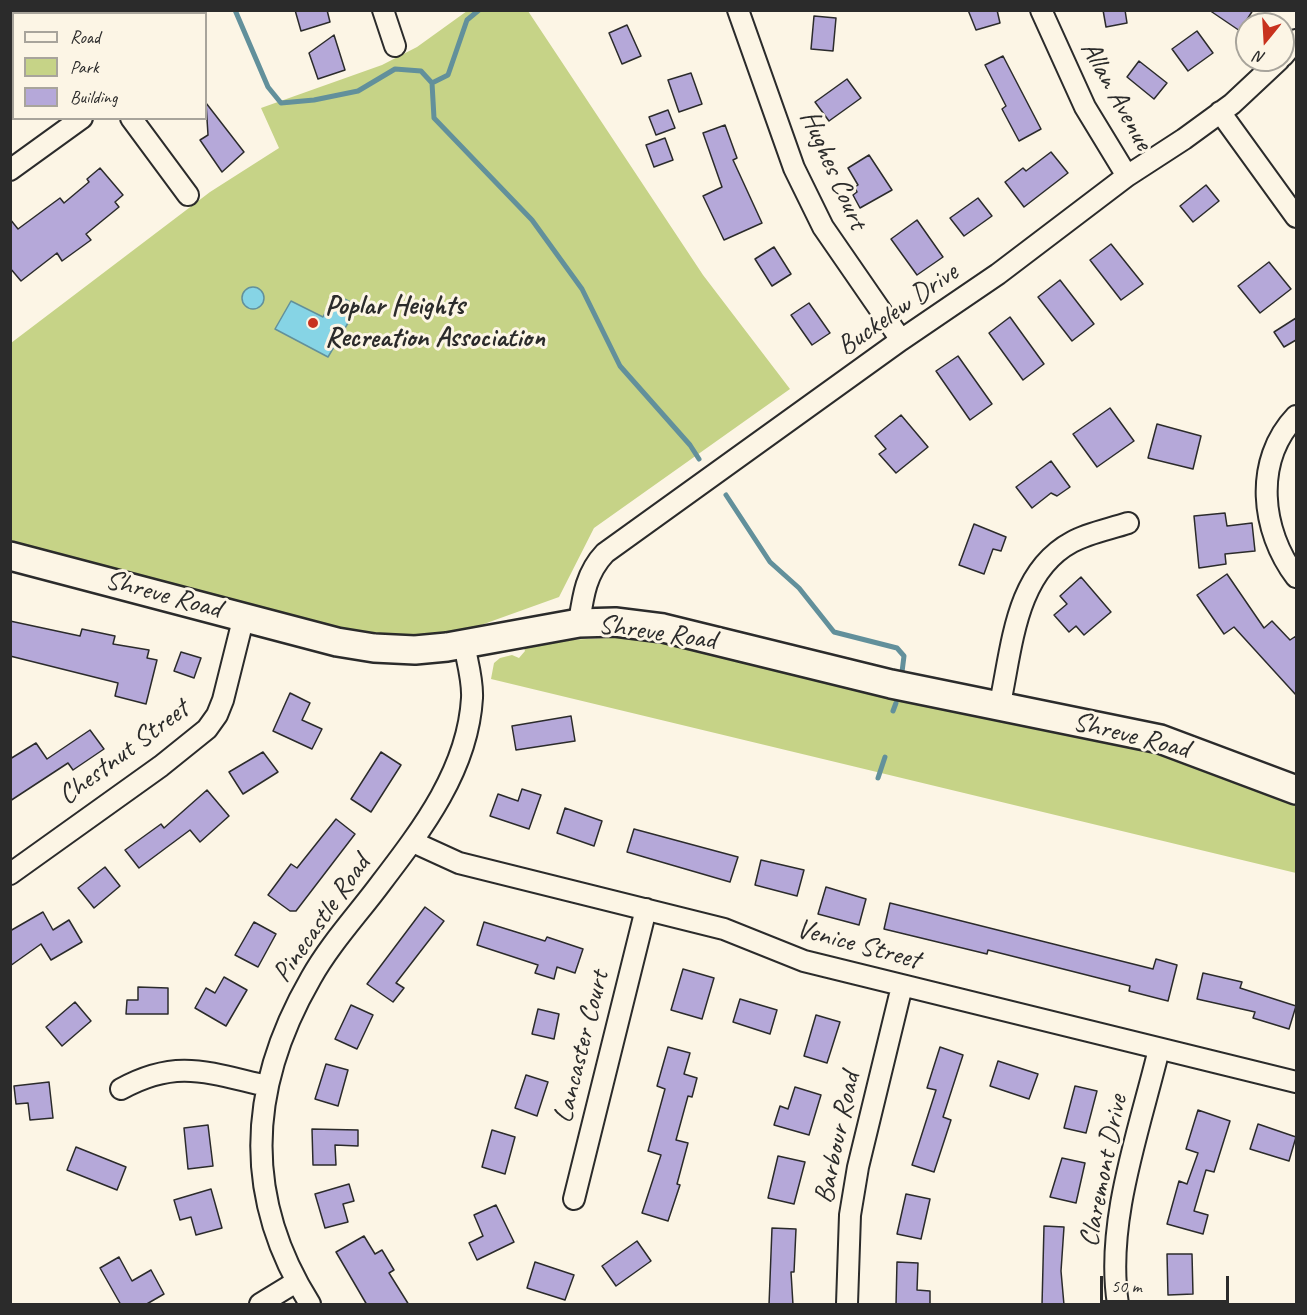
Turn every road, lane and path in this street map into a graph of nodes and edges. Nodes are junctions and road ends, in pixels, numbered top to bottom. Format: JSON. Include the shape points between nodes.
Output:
{"nodes":[{"id":1,"x":383,"y":10,"type":"edge"},
{"id":2,"x":738,"y":10,"type":"edge"},
{"id":3,"x":1041,"y":10,"type":"edge"},
{"id":4,"x":395,"y":46,"type":"dead end"},
{"id":5,"x":1265,"y":72,"type":"edge"},
{"id":6,"x":1220,"y":112,"type":"junction"},
{"id":7,"x":79,"y":120,"type":"edge"},
{"id":8,"x":132,"y":120,"type":"edge"},
{"id":9,"x":10,"y":170,"type":"edge"},
{"id":10,"x":1127,"y":176,"type":"junction"},
{"id":11,"x":188,"y":195,"type":"dead end"},
{"id":12,"x":1296,"y":217,"type":"edge"},
{"id":13,"x":901,"y":340,"type":"junction"},
{"id":14,"x":1296,"y":417,"type":"edge"},
{"id":15,"x":1128,"y":523,"type":"dead end"},
{"id":16,"x":10,"y":556,"type":"edge"},
{"id":17,"x":1296,"y":577,"type":"edge"},
{"id":18,"x":244,"y":616,"type":"junction"},
{"id":19,"x":579,"y":623,"type":"junction"},
{"id":20,"x":464,"y":644,"type":"junction"},
{"id":21,"x":999,"y":708,"type":"junction"},
{"id":22,"x":1296,"y":790,"type":"edge"},
{"id":23,"x":413,"y":842,"type":"junction"},
{"id":24,"x":10,"y":874,"type":"edge"},
{"id":25,"x":646,"y":909,"type":"junction"},
{"id":26,"x":902,"y":986,"type":"junction"},
{"id":27,"x":1159,"y":1049,"type":"junction"},
{"id":28,"x":1296,"y":1082,"type":"edge"},
{"id":29,"x":267,"y":1086,"type":"junction"},
{"id":30,"x":121,"y":1089,"type":"dead end"},
{"id":31,"x":574,"y":1199,"type":"dead end"},
{"id":32,"x":296,"y":1282,"type":"junction"},
{"id":33,"x":260,"y":1305,"type":"edge"},
{"id":34,"x":310,"y":1305,"type":"edge"},
{"id":35,"x":847,"y":1305,"type":"edge"},
{"id":36,"x":1118,"y":1305,"type":"edge"}],
"edges":[{"from":1,"to":4,"type":"street"},
{"from":2,"to":13,"type":"street","name":"Hughes Court","via":[[794,168],[823,227]]},
{"from":3,"to":10,"type":"street","name":"Allan Avenue","via":[[1085,107]]},
{"from":5,"to":6,"type":"street","name":"Buckelew Drive"},
{"from":6,"to":10,"type":"street","name":"Buckelew Drive"},
{"from":6,"to":12,"type":"street"},
{"from":7,"to":9,"type":"street"},
{"from":8,"to":11,"type":"street"},
{"from":10,"to":13,"type":"street","name":"Buckelew Drive","via":[[998,274]]},
{"from":13,"to":19,"type":"street","name":"Buckelew Drive","via":[[605,553],[588,578]]},
{"from":14,"to":17,"type":"street","via":[[1281,439],[1267,484],[1271,532]]},
{"from":15,"to":21,"type":"street","via":[[1072,542],[1042,564],[1021,605]]},
{"from":16,"to":18,"type":"main road","name":"Shreve Road"},
{"from":18,"to":20,"type":"main road","name":"Shreve Road","via":[[356,646],[415,650]]},
{"from":18,"to":24,"type":"street","name":"Chestnut Street","via":[[223,700],[207,729]]},
{"from":19,"to":20,"type":"main road","name":"Shreve Road"},
{"from":19,"to":21,"type":"main road","name":"Shreve Road","via":[[634,624],[693,634]]},
{"from":20,"to":23,"type":"street","name":"Pinecastle Road","via":[[472,695],[466,738],[436,807]]},
{"from":21,"to":22,"type":"main road","name":"Shreve Road","via":[[1160,739]]},
{"from":23,"to":25,"type":"street","name":"Venice Street","via":[[459,863]]},
{"from":23,"to":29,"type":"street","name":"Pinecastle Road","via":[[312,976],[291,1018]]},
{"from":25,"to":26,"type":"street","name":"Venice Street","via":[[724,929],[804,962]]},
{"from":25,"to":31,"type":"street","name":"Lancaster Court"},
{"from":26,"to":27,"type":"street","name":"Venice Street"},
{"from":26,"to":35,"type":"street","name":"Barbour Road","via":[[858,1167],[850,1215]]},
{"from":27,"to":28,"type":"street","name":"Venice Street"},
{"from":27,"to":36,"type":"street","name":"Claremont Drive","via":[[1117,1232]]},
{"from":29,"to":30,"type":"street","via":[[183,1070],[142,1077]]},
{"from":29,"to":32,"type":"street","name":"Pinecastle Road","via":[[260,1144],[262,1178],[278,1244]]},
{"from":32,"to":33,"type":"street"},
{"from":32,"to":34,"type":"street","name":"Pinecastle Road"}]}
